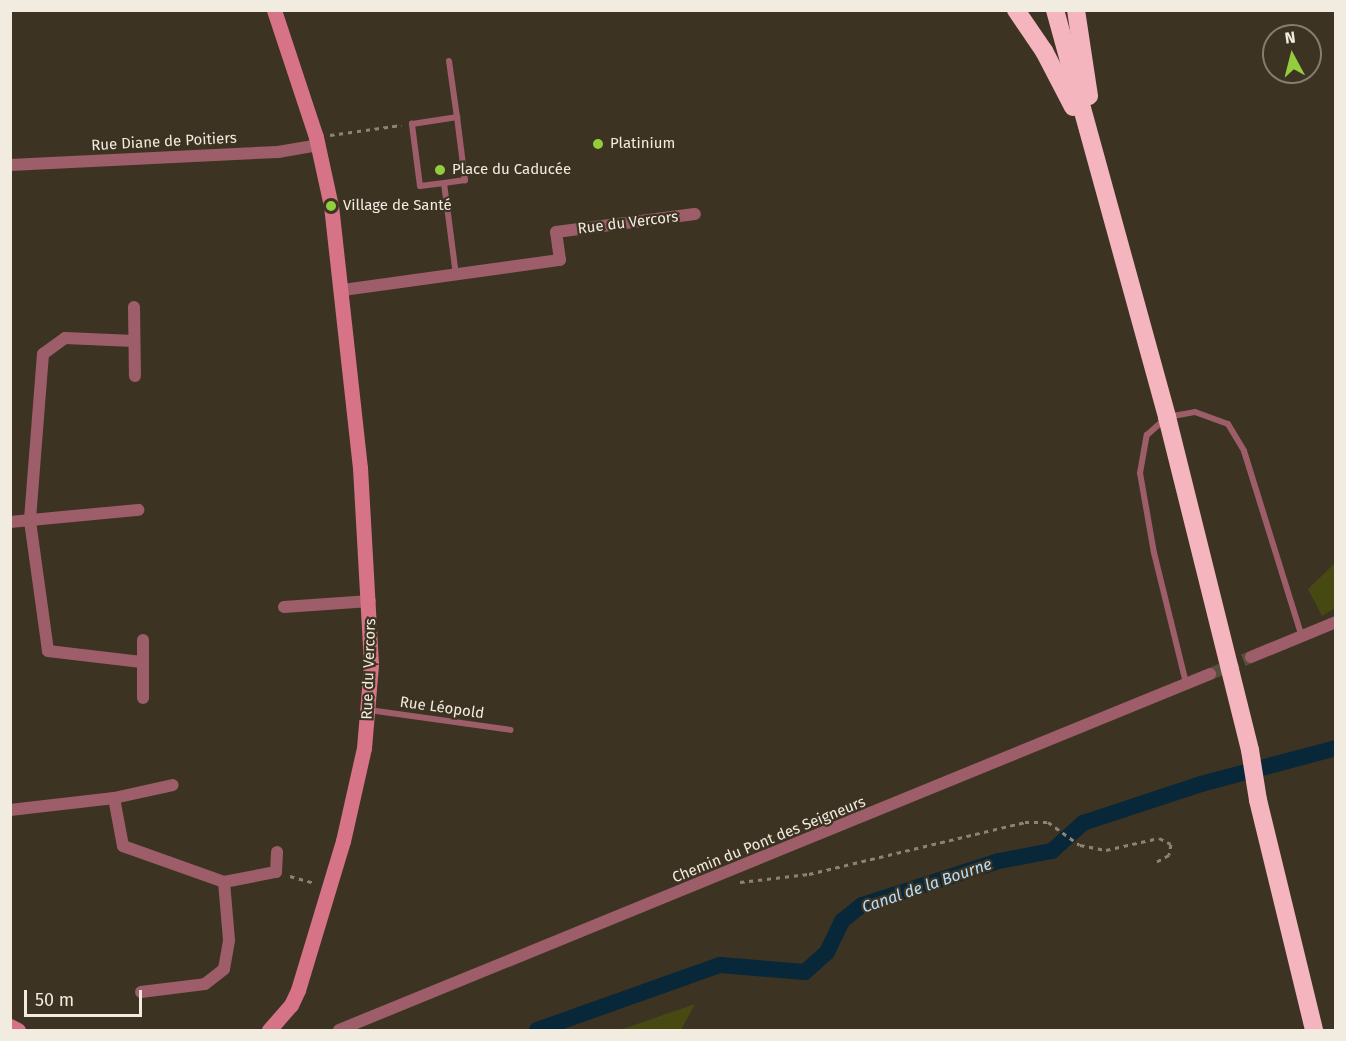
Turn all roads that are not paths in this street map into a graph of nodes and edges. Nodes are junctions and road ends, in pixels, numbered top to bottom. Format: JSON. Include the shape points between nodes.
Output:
{"nodes":[{"id":1,"x":274,"y":10,"type":"edge"},
{"id":2,"x":1016,"y":10,"type":"edge"},
{"id":3,"x":1055,"y":10,"type":"edge"},
{"id":4,"x":1076,"y":10,"type":"edge"},
{"id":5,"x":449,"y":61,"type":"dead end"},
{"id":6,"x":457,"y":117,"type":"junction"},
{"id":7,"x":318,"y":141,"type":"junction"},
{"id":8,"x":10,"y":165,"type":"edge"},
{"id":9,"x":1100,"y":175,"type":"junction"},
{"id":10,"x":444,"y":183,"type":"junction"},
{"id":11,"x":695,"y":214,"type":"dead end"},
{"id":12,"x":456,"y":275,"type":"junction"},
{"id":13,"x":343,"y":290,"type":"junction"},
{"id":14,"x":134,"y":307,"type":"dead end"},
{"id":15,"x":134,"y":341,"type":"junction"},
{"id":16,"x":135,"y":376,"type":"dead end"},
{"id":17,"x":1167,"y":417,"type":"junction"},
{"id":18,"x":138,"y":510,"type":"dead end"},
{"id":19,"x":30,"y":521,"type":"junction"},
{"id":20,"x":10,"y":522,"type":"edge"},
{"id":21,"x":370,"y":601,"type":"junction"},
{"id":22,"x":284,"y":608,"type":"dead end"},
{"id":23,"x":1335,"y":622,"type":"edge"},
{"id":24,"x":1302,"y":638,"type":"junction"},
{"id":25,"x":143,"y":640,"type":"dead end"},
{"id":26,"x":1251,"y":657,"type":"tunnel mouth"},
{"id":27,"x":141,"y":662,"type":"junction"},
{"id":28,"x":1209,"y":674,"type":"tunnel mouth"},
{"id":29,"x":1186,"y":684,"type":"junction"},
{"id":30,"x":143,"y":698,"type":"dead end"},
{"id":31,"x":369,"y":710,"type":"junction"},
{"id":32,"x":511,"y":730,"type":"dead end"},
{"id":33,"x":1250,"y":750,"type":"junction"},
{"id":34,"x":173,"y":785,"type":"dead end"},
{"id":35,"x":114,"y":798,"type":"junction"},
{"id":36,"x":10,"y":810,"type":"edge"},
{"id":37,"x":278,"y":852,"type":"dead end"},
{"id":38,"x":224,"y":882,"type":"junction"},
{"id":39,"x":141,"y":992,"type":"dead end"},
{"id":40,"x":10,"y":1026,"type":"edge"},
{"id":41,"x":18,"y":1030,"type":"edge"},
{"id":42,"x":269,"y":1030,"type":"edge"},
{"id":43,"x":339,"y":1030,"type":"edge"},
{"id":44,"x":1314,"y":1030,"type":"edge"},
{"id":45,"x":1325,"y":1030,"type":"edge"}],
"edges":[{"from":1,"to":7,"type":"street","name":"Rue du Vercors"},
{"from":2,"to":9,"type":"highway","via":[[1060,80]]},
{"from":3,"to":9,"type":"highway"},
{"from":4,"to":9,"type":"highway"},
{"from":5,"to":6,"type":"lane"},
{"from":6,"to":10,"type":"lane","via":[[465,180]]},
{"from":6,"to":10,"type":"lane","via":[[412,123],[420,186]]},
{"from":7,"to":8,"type":"street","name":"Rue Diane de Poitiers","via":[[278,152]]},
{"from":7,"to":13,"type":"street","name":"Rue du Vercors"},
{"from":9,"to":17,"type":"highway"},
{"from":10,"to":12,"type":"lane"},
{"from":11,"to":12,"type":"street","name":"Rue du Vercors","via":[[556,232],[560,260]]},
{"from":12,"to":13,"type":"street","name":"Rue du Vercors"},
{"from":13,"to":21,"type":"street","name":"Rue du Vercors"},
{"from":14,"to":15,"type":"street"},
{"from":15,"to":16,"type":"street"},
{"from":15,"to":19,"type":"street","via":[[65,339],[43,354]]},
{"from":17,"to":24,"type":"lane","via":[[1195,412],[1228,423],[1244,451]]},
{"from":17,"to":29,"type":"lane","via":[[1147,435],[1140,473],[1154,553]]},
{"from":17,"to":33,"type":"highway"},
{"from":18,"to":19,"type":"street"},
{"from":19,"to":20,"type":"street"},
{"from":19,"to":27,"type":"street","via":[[48,651]]},
{"from":21,"to":22,"type":"street"},
{"from":21,"to":31,"type":"street","name":"Rue du Vercors"},
{"from":23,"to":24,"type":"street"},
{"from":24,"to":26,"type":"street"},
{"from":25,"to":27,"type":"street"},
{"from":27,"to":30,"type":"street"},
{"from":28,"to":29,"type":"street","name":"Chemin du Pont des Seigneurs"},
{"from":29,"to":43,"type":"street","name":"Chemin du Pont des Seigneurs"},
{"from":31,"to":32,"type":"lane","name":"Rue Léopold"},
{"from":31,"to":42,"type":"street","name":"Rue du Vercors","via":[[358,782],[298,990],[291,1005]]},
{"from":33,"to":44,"type":"highway","via":[[1258,800]]},
{"from":33,"to":45,"type":"highway","via":[[1268,797]]},
{"from":34,"to":35,"type":"street"},
{"from":35,"to":36,"type":"street"},
{"from":35,"to":38,"type":"street","via":[[123,846]]},
{"from":37,"to":38,"type":"street","via":[[276,872]]},
{"from":38,"to":39,"type":"street","via":[[229,940],[224,969],[204,984]]},
{"from":40,"to":41,"type":"street"}]}
